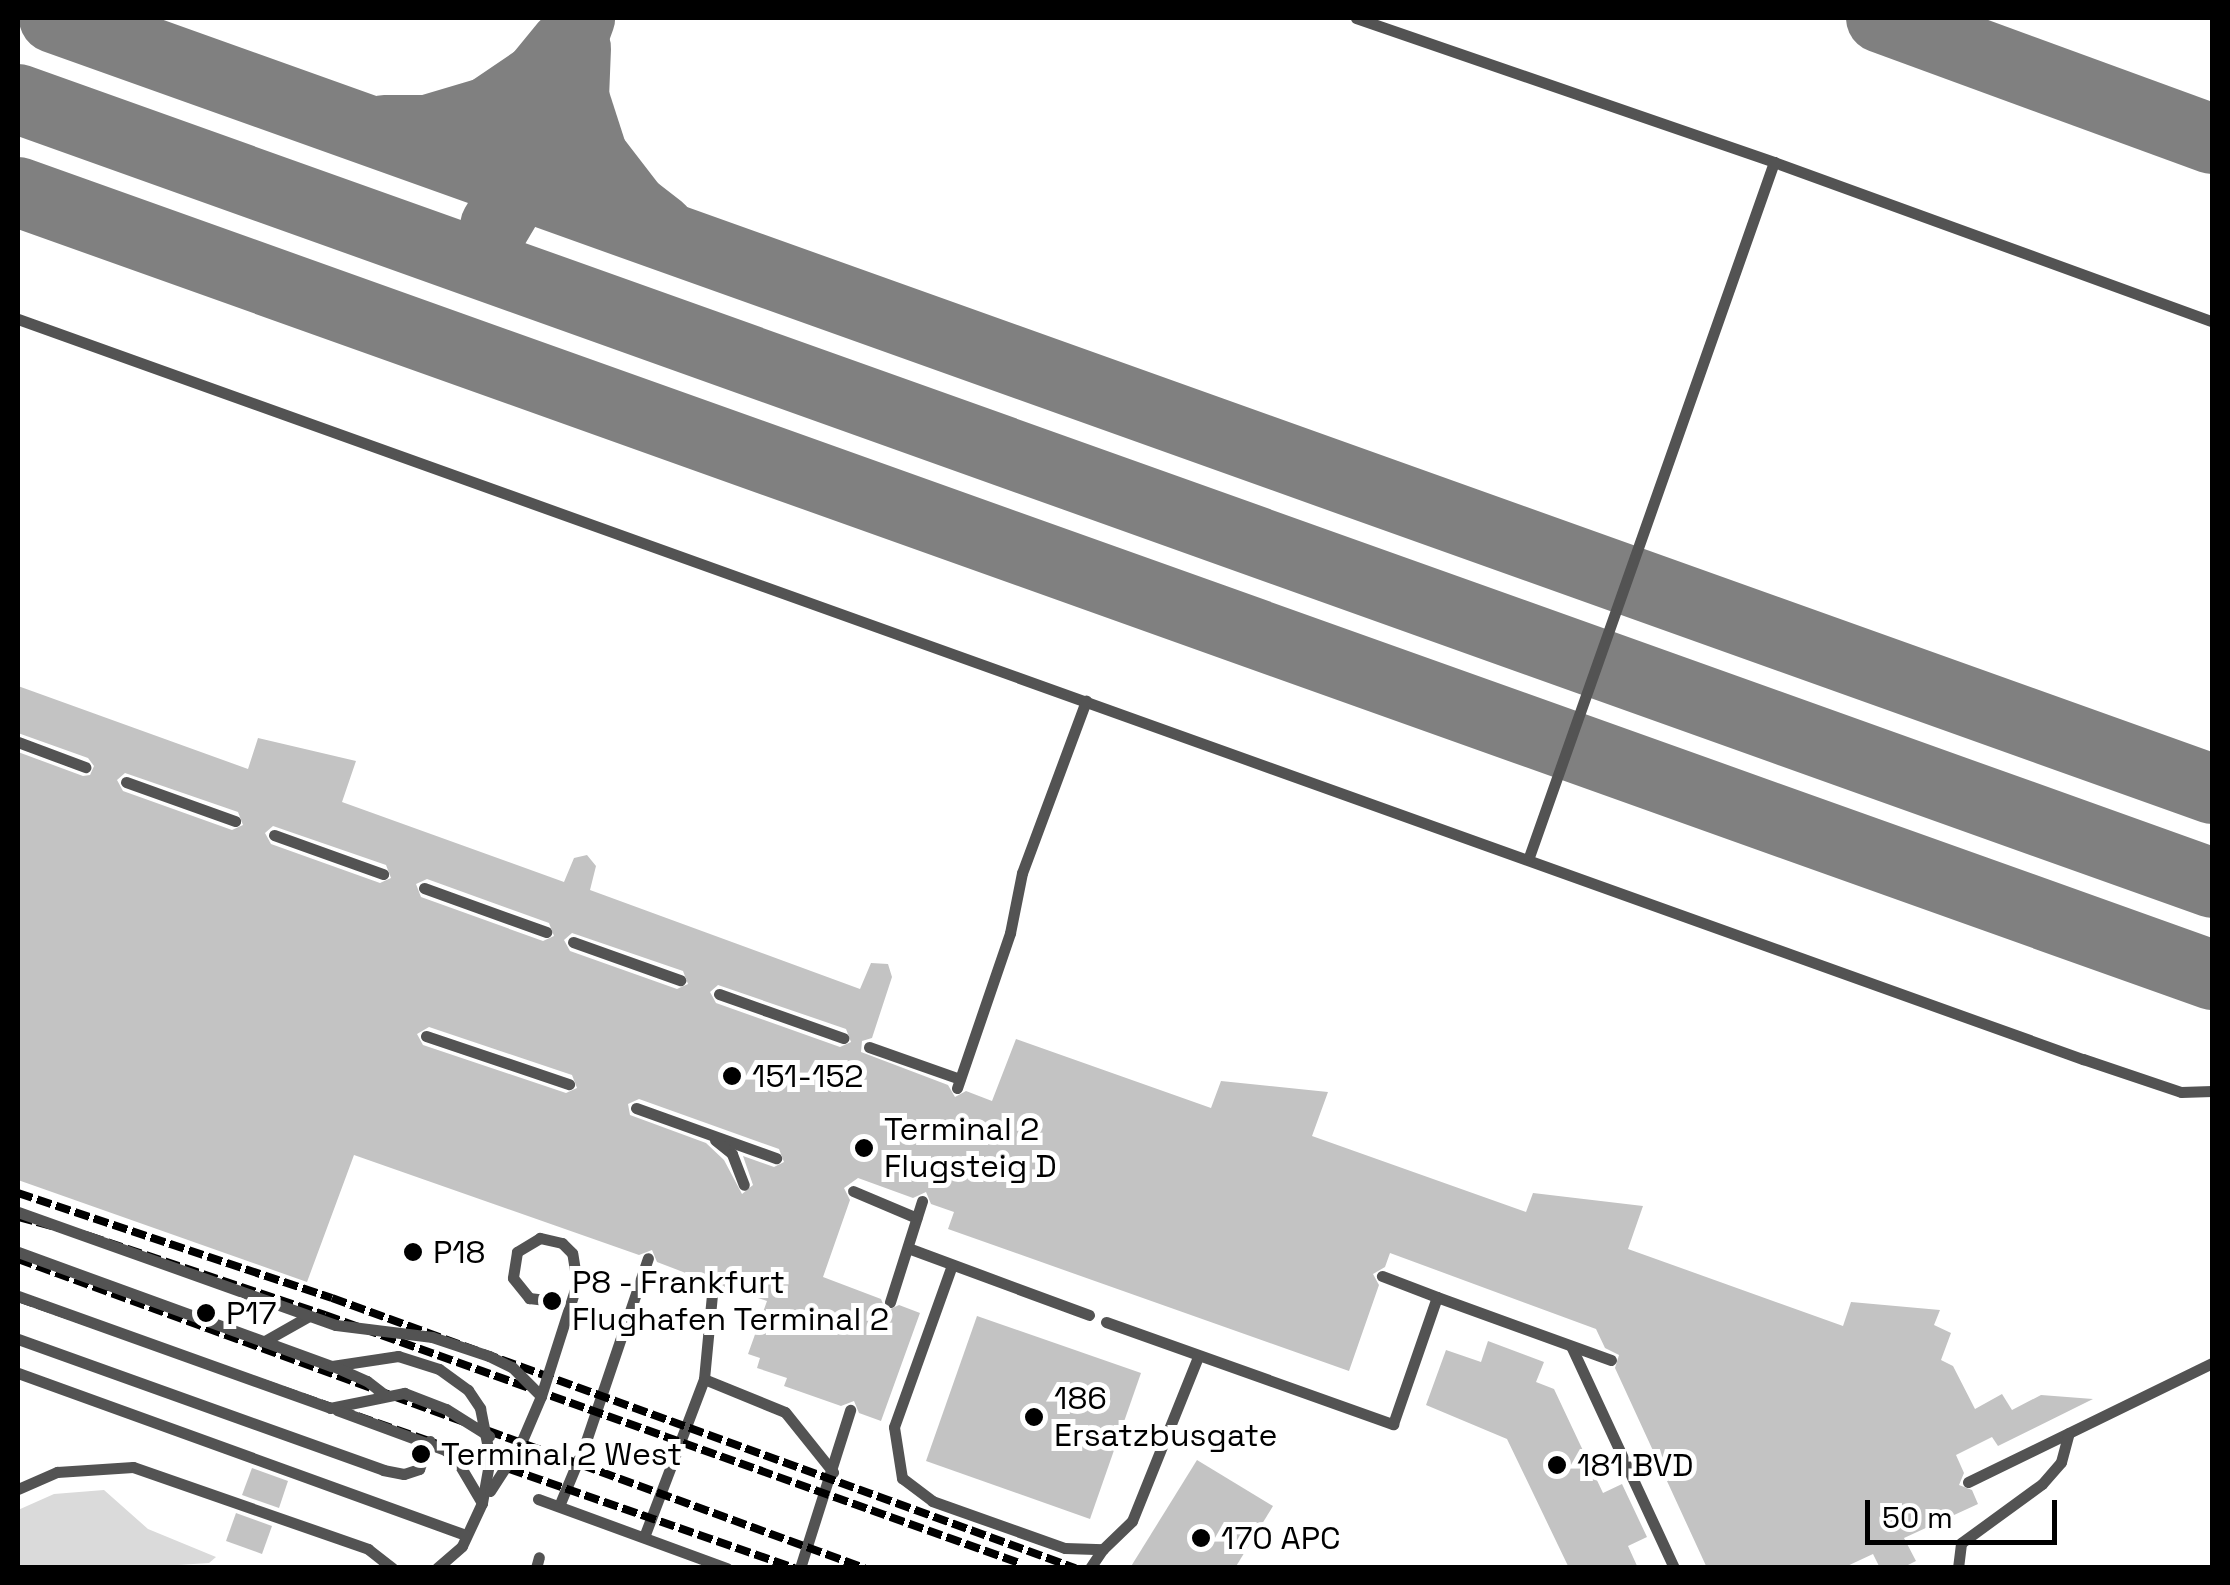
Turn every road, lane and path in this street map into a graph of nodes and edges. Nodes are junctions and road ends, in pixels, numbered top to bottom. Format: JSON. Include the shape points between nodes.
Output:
{"nodes":[{"id":1,"x":1356,"y":18,"type":"edge"},
{"id":2,"x":1774,"y":162,"type":"junction"},
{"id":3,"x":18,"y":319,"type":"edge"},
{"id":4,"x":2212,"y":321,"type":"edge"},
{"id":5,"x":1086,"y":702,"type":"junction"},
{"id":6,"x":18,"y":742,"type":"edge"},
{"id":7,"x":86,"y":767,"type":"dead end"},
{"id":8,"x":126,"y":782,"type":"dead end"},
{"id":9,"x":235,"y":821,"type":"dead end"},
{"id":10,"x":274,"y":835,"type":"dead end"},
{"id":11,"x":1528,"y":857,"type":"junction"},
{"id":12,"x":383,"y":874,"type":"dead end"},
{"id":13,"x":424,"y":888,"type":"dead end"},
{"id":14,"x":546,"y":932,"type":"dead end"},
{"id":15,"x":573,"y":942,"type":"dead end"},
{"id":16,"x":680,"y":980,"type":"dead end"},
{"id":17,"x":720,"y":994,"type":"dead end"},
{"id":18,"x":426,"y":1036,"type":"dead end"},
{"id":19,"x":843,"y":1038,"type":"dead end"},
{"id":20,"x":870,"y":1047,"type":"dead end"},
{"id":21,"x":569,"y":1084,"type":"dead end"},
{"id":22,"x":2212,"y":1091,"type":"edge"},
{"id":23,"x":636,"y":1108,"type":"dead end"},
{"id":24,"x":708,"y":1134,"type":"junction"},
{"id":25,"x":776,"y":1158,"type":"dead end"},
{"id":26,"x":744,"y":1185,"type":"dead end"},
{"id":27,"x":853,"y":1191,"type":"dead end"},
{"id":28,"x":922,"y":1201,"type":"dead end"},
{"id":29,"x":18,"y":1212,"type":"edge"},
{"id":30,"x":917,"y":1218,"type":"junction"},
{"id":31,"x":908,"y":1248,"type":"junction"},
{"id":32,"x":18,"y":1252,"type":"edge"},
{"id":33,"x":648,"y":1258,"type":"dead end"},
{"id":34,"x":952,"y":1264,"type":"junction"},
{"id":35,"x":1382,"y":1276,"type":"dead end"},
{"id":36,"x":713,"y":1282,"type":"dead end"},
{"id":37,"x":18,"y":1296,"type":"edge"},
{"id":38,"x":1436,"y":1297,"type":"junction"},
{"id":39,"x":552,"y":1301,"type":"dead end"},
{"id":40,"x":890,"y":1302,"type":"dead end"},
{"id":41,"x":309,"y":1316,"type":"junction"},
{"id":42,"x":1089,"y":1316,"type":"dead end"},
{"id":43,"x":1106,"y":1322,"type":"dead end"},
{"id":44,"x":18,"y":1339,"type":"edge"},
{"id":45,"x":263,"y":1342,"type":"junction"},
{"id":46,"x":1572,"y":1348,"type":"junction"},
{"id":47,"x":1198,"y":1357,"type":"junction"},
{"id":48,"x":1611,"y":1360,"type":"dead end"},
{"id":49,"x":2212,"y":1363,"type":"edge"},
{"id":50,"x":332,"y":1366,"type":"junction"},
{"id":51,"x":18,"y":1373,"type":"edge"},
{"id":52,"x":704,"y":1379,"type":"junction"},
{"id":53,"x":386,"y":1395,"type":"junction"},
{"id":54,"x":541,"y":1396,"type":"junction"},
{"id":55,"x":330,"y":1408,"type":"junction"},
{"id":56,"x":850,"y":1410,"type":"dead end"},
{"id":57,"x":2069,"y":1433,"type":"junction"},
{"id":58,"x":488,"y":1436,"type":"junction"},
{"id":59,"x":430,"y":1441,"type":"junction"},
{"id":60,"x":833,"y":1472,"type":"junction"},
{"id":61,"x":1968,"y":1482,"type":"dead end"},
{"id":62,"x":18,"y":1489,"type":"edge"},
{"id":63,"x":538,"y":1499,"type":"dead end"},
{"id":64,"x":482,"y":1502,"type":"junction"},
{"id":65,"x":558,"y":1506,"type":"junction"},
{"id":66,"x":466,"y":1536,"type":"junction"},
{"id":67,"x":644,"y":1537,"type":"junction"},
{"id":68,"x":1103,"y":1548,"type":"junction"},
{"id":69,"x":392,"y":1568,"type":"edge"},
{"id":70,"x":438,"y":1568,"type":"edge"},
{"id":71,"x":727,"y":1568,"type":"edge"},
{"id":72,"x":800,"y":1568,"type":"edge"},
{"id":73,"x":1090,"y":1568,"type":"edge"},
{"id":74,"x":1674,"y":1568,"type":"edge"},
{"id":75,"x":1958,"y":1568,"type":"edge"}],
"edges":[{"from":1,"to":2,"type":"lane"},
{"from":2,"to":4,"type":"lane"},
{"from":2,"to":11,"type":"lane"},
{"from":3,"to":5,"type":"lane"},
{"from":5,"to":11,"type":"lane"},
{"from":5,"to":20,"type":"lane","via":[[1022,873],[1010,932],[958,1084]]},
{"from":6,"to":7,"type":"lane"},
{"from":8,"to":9,"type":"lane"},
{"from":10,"to":12,"type":"lane"},
{"from":11,"to":22,"type":"lane","via":[[2164,1087]]},
{"from":13,"to":14,"type":"lane"},
{"from":15,"to":16,"type":"lane"},
{"from":17,"to":19,"type":"lane"},
{"from":18,"to":21,"type":"lane"},
{"from":23,"to":24,"type":"lane"},
{"from":24,"to":25,"type":"lane"},
{"from":24,"to":26,"type":"lane","via":[[732,1154]]},
{"from":27,"to":30,"type":"lane"},
{"from":28,"to":30,"type":"lane"},
{"from":29,"to":41,"type":"lane","bridge":true},
{"from":30,"to":31,"type":"lane"},
{"from":31,"to":34,"type":"lane"},
{"from":31,"to":40,"type":"lane"},
{"from":32,"to":45,"type":"lane","bridge":true},
{"from":33,"to":65,"type":"lane"},
{"from":34,"to":42,"type":"lane"},
{"from":34,"to":68,"type":"lane","via":[[894,1427],[902,1478],[932,1501],[1065,1548]]},
{"from":35,"to":38,"type":"lane"},
{"from":36,"to":52,"type":"lane"},
{"from":37,"to":55,"type":"lane","bridge":true},
{"from":38,"to":46,"type":"lane"},
{"from":38,"to":47,"type":"lane","via":[[1393,1424]]},
{"from":39,"to":54,"type":"lane","bridge":true,"via":[[529,1298],[514,1278],[518,1252],[540,1238],[562,1243],[572,1254],[577,1283]]},
{"from":41,"to":45,"type":"lane"},
{"from":41,"to":54,"type":"lane","bridge":true,"via":[[432,1337],[512,1366]]},
{"from":43,"to":47,"type":"lane"},
{"from":44,"to":59,"type":"lane","bridge":true,"via":[[383,1470],[419,1469]]},
{"from":45,"to":50,"type":"lane","bridge":true},
{"from":46,"to":48,"type":"lane"},
{"from":46,"to":74,"type":"lane"},
{"from":47,"to":68,"type":"lane","via":[[1132,1521]]},
{"from":49,"to":57,"type":"lane"},
{"from":50,"to":53,"type":"lane","bridge":true},
{"from":50,"to":58,"type":"lane","bridge":true,"via":[[398,1356],[429,1364],[468,1390]]},
{"from":51,"to":66,"type":"lane","bridge":true},
{"from":52,"to":60,"type":"lane","via":[[785,1412]]},
{"from":52,"to":67,"type":"lane"},
{"from":53,"to":55,"type":"lane","bridge":true},
{"from":53,"to":58,"type":"lane","bridge":true,"via":[[416,1397]]},
{"from":54,"to":64,"type":"lane","bridge":true,"via":[[521,1443]]},
{"from":55,"to":59,"type":"lane","bridge":true},
{"from":56,"to":60,"type":"lane"},
{"from":57,"to":61,"type":"lane"},
{"from":57,"to":75,"type":"lane","via":[[2061,1462],[2042,1484],[1961,1543]]},
{"from":58,"to":64,"type":"lane","bridge":true,"via":[[490,1473]]},
{"from":59,"to":64,"type":"lane","bridge":true,"via":[[456,1460]]},
{"from":60,"to":72,"type":"lane"},
{"from":62,"to":69,"type":"lane","via":[[57,1472],[133,1467],[368,1550]]},
{"from":63,"to":65,"type":"lane"},
{"from":64,"to":66,"type":"lane"},
{"from":65,"to":67,"type":"lane"},
{"from":66,"to":70,"type":"lane"},
{"from":67,"to":71,"type":"lane"},
{"from":68,"to":73,"type":"lane"}]}
